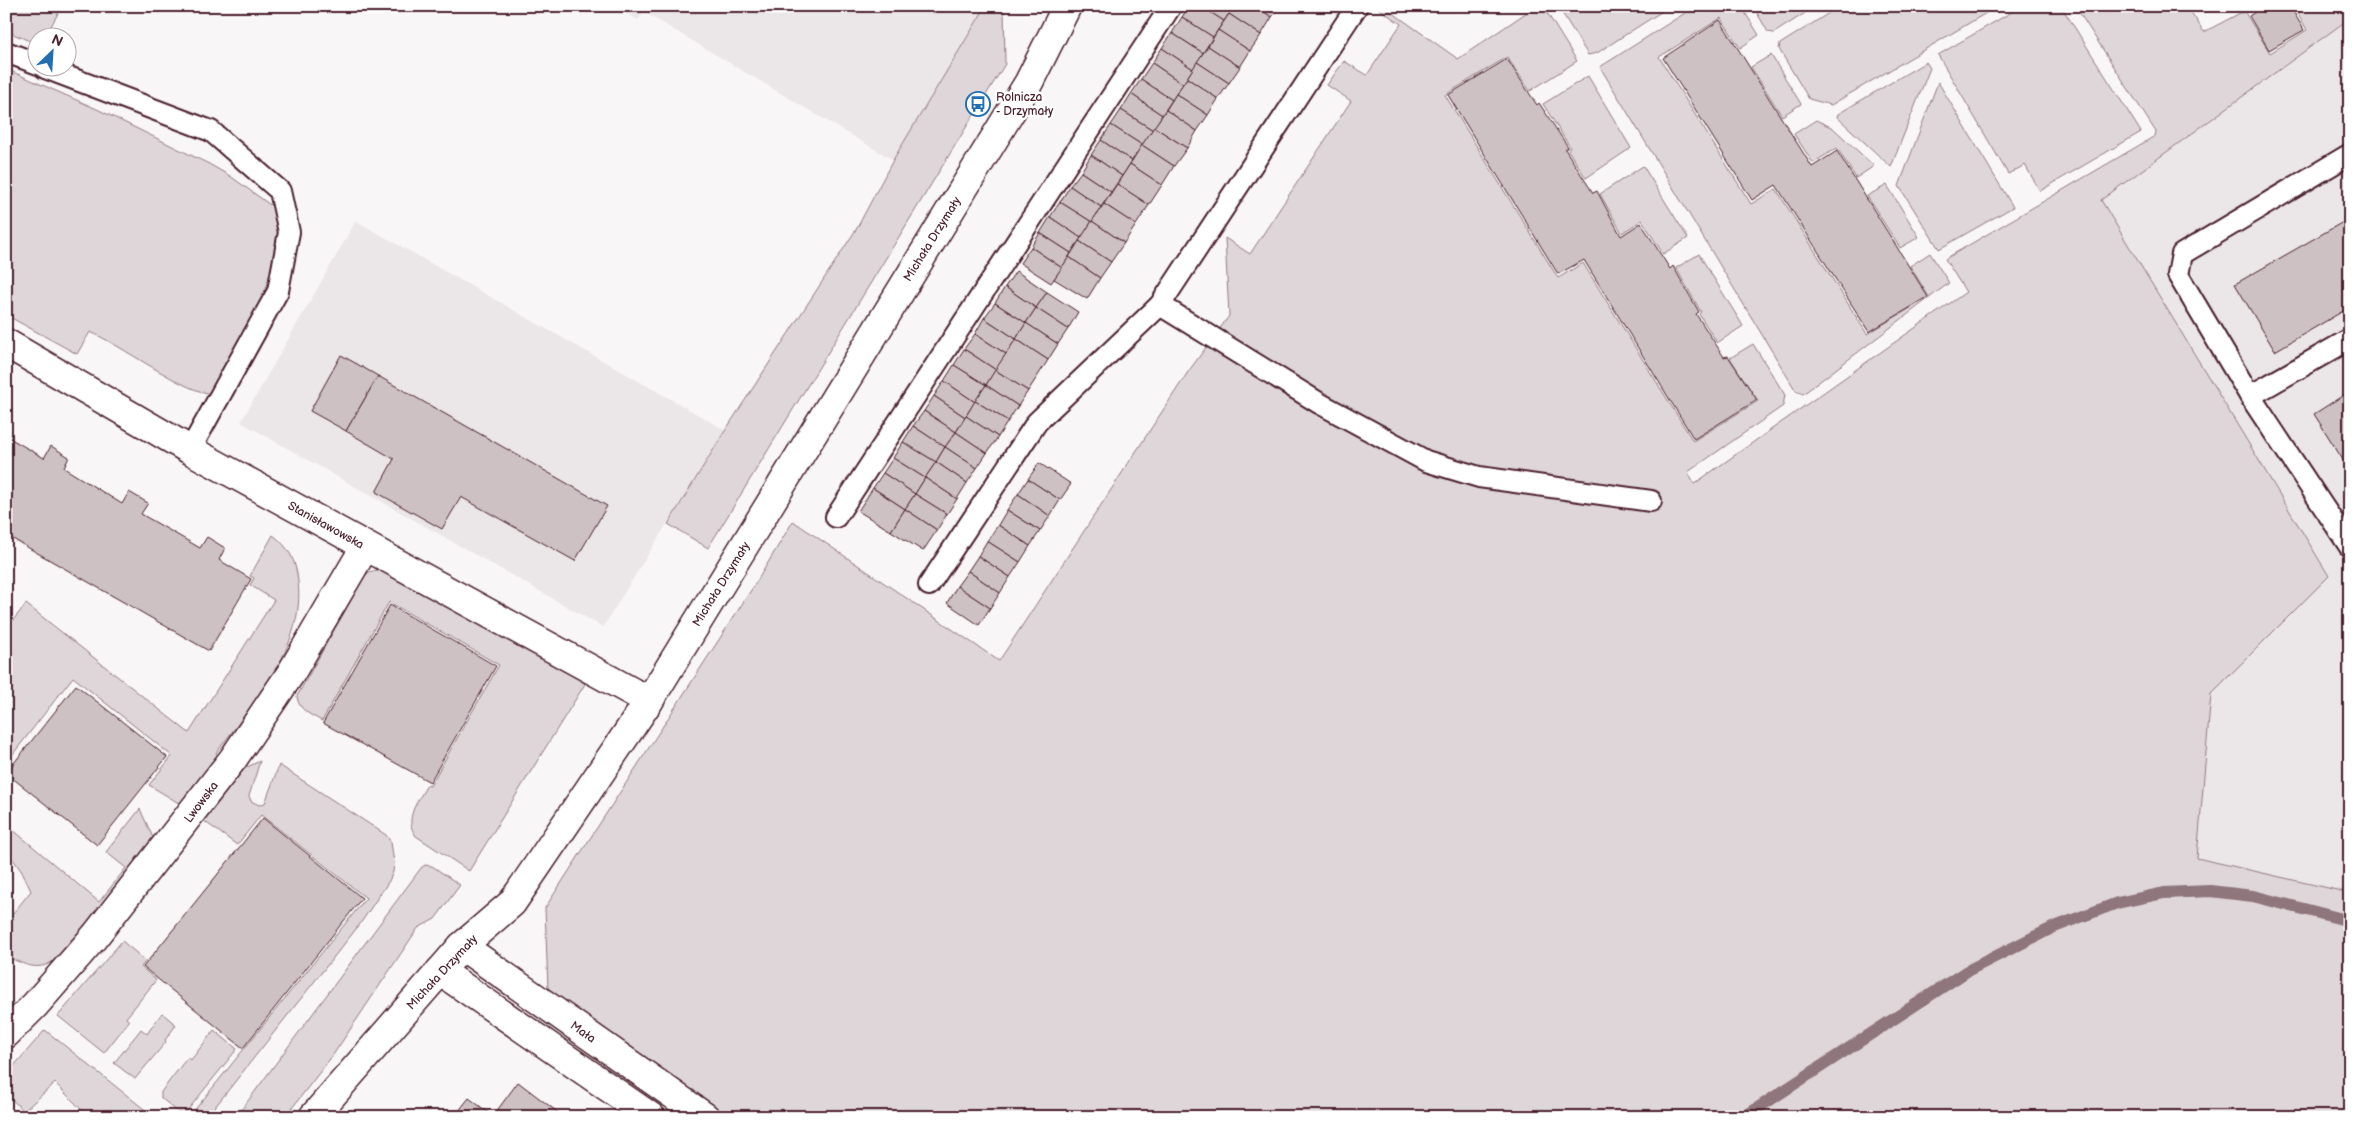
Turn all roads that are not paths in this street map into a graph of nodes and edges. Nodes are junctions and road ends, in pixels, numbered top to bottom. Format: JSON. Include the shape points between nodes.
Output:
{"nodes":[{"id":1,"x":1067,"y":6,"type":"edge"},
{"id":2,"x":1171,"y":6,"type":"edge"},
{"id":3,"x":1357,"y":6,"type":"edge"},
{"id":4,"x":6,"y":52,"type":"edge"},
{"id":5,"x":28,"y":60,"type":"edge"},
{"id":6,"x":71,"y":78,"type":"edge"},
{"id":7,"x":2350,"y":154,"type":"edge"},
{"id":8,"x":1160,"y":305,"type":"junction"},
{"id":9,"x":2350,"y":339,"type":"edge"},
{"id":10,"x":6,"y":343,"type":"edge"},
{"id":11,"x":2250,"y":396,"type":"junction"},
{"id":12,"x":190,"y":450,"type":"junction"},
{"id":13,"x":1652,"y":500,"type":"dead end"},
{"id":14,"x":836,"y":517,"type":"dead end"},
{"id":15,"x":365,"y":547,"type":"junction"},
{"id":16,"x":2350,"y":547,"type":"edge"},
{"id":17,"x":929,"y":585,"type":"dead end"},
{"id":18,"x":649,"y":701,"type":"junction"},
{"id":19,"x":462,"y":946,"type":"junction"},
{"id":20,"x":440,"y":971,"type":"junction"},
{"id":21,"x":6,"y":1034,"type":"edge"},
{"id":22,"x":313,"y":1117,"type":"edge"},
{"id":23,"x":651,"y":1117,"type":"edge"},
{"id":24,"x":704,"y":1117,"type":"edge"}],
"edges":[{"from":1,"to":18,"type":"street","name":"Michała Drzymały","via":[[1029,82]]},
{"from":2,"to":14,"type":"lane"},
{"from":3,"to":8,"type":"lane"},
{"from":4,"to":5,"type":"lane"},
{"from":6,"to":12,"type":"lane","via":[[211,131],[280,191],[289,232],[278,292]]},
{"from":7,"to":11,"type":"lane","via":[[2182,254],[2178,275]]},
{"from":8,"to":13,"type":"lane","via":[[1319,403],[1426,461],[1479,477]]},
{"from":8,"to":17,"type":"lane","via":[[1037,422]]},
{"from":9,"to":11,"type":"lane"},
{"from":10,"to":12,"type":"street","name":"Stanisławowska"},
{"from":11,"to":16,"type":"lane"},
{"from":12,"to":15,"type":"street","name":"Stanisławowska"},
{"from":15,"to":18,"type":"street","name":"Stanisławowska"},
{"from":15,"to":21,"type":"street","name":"Lwowska","via":[[287,681],[232,759],[94,936]]},
{"from":18,"to":19,"type":"street","name":"Michała Drzymały","via":[[512,903]]},
{"from":19,"to":20,"type":"street","name":"Michała Drzymały"},
{"from":19,"to":24,"type":"street","name":"Mała"},
{"from":20,"to":22,"type":"street","name":"Michała Drzymały"},
{"from":20,"to":23,"type":"street"}]}
